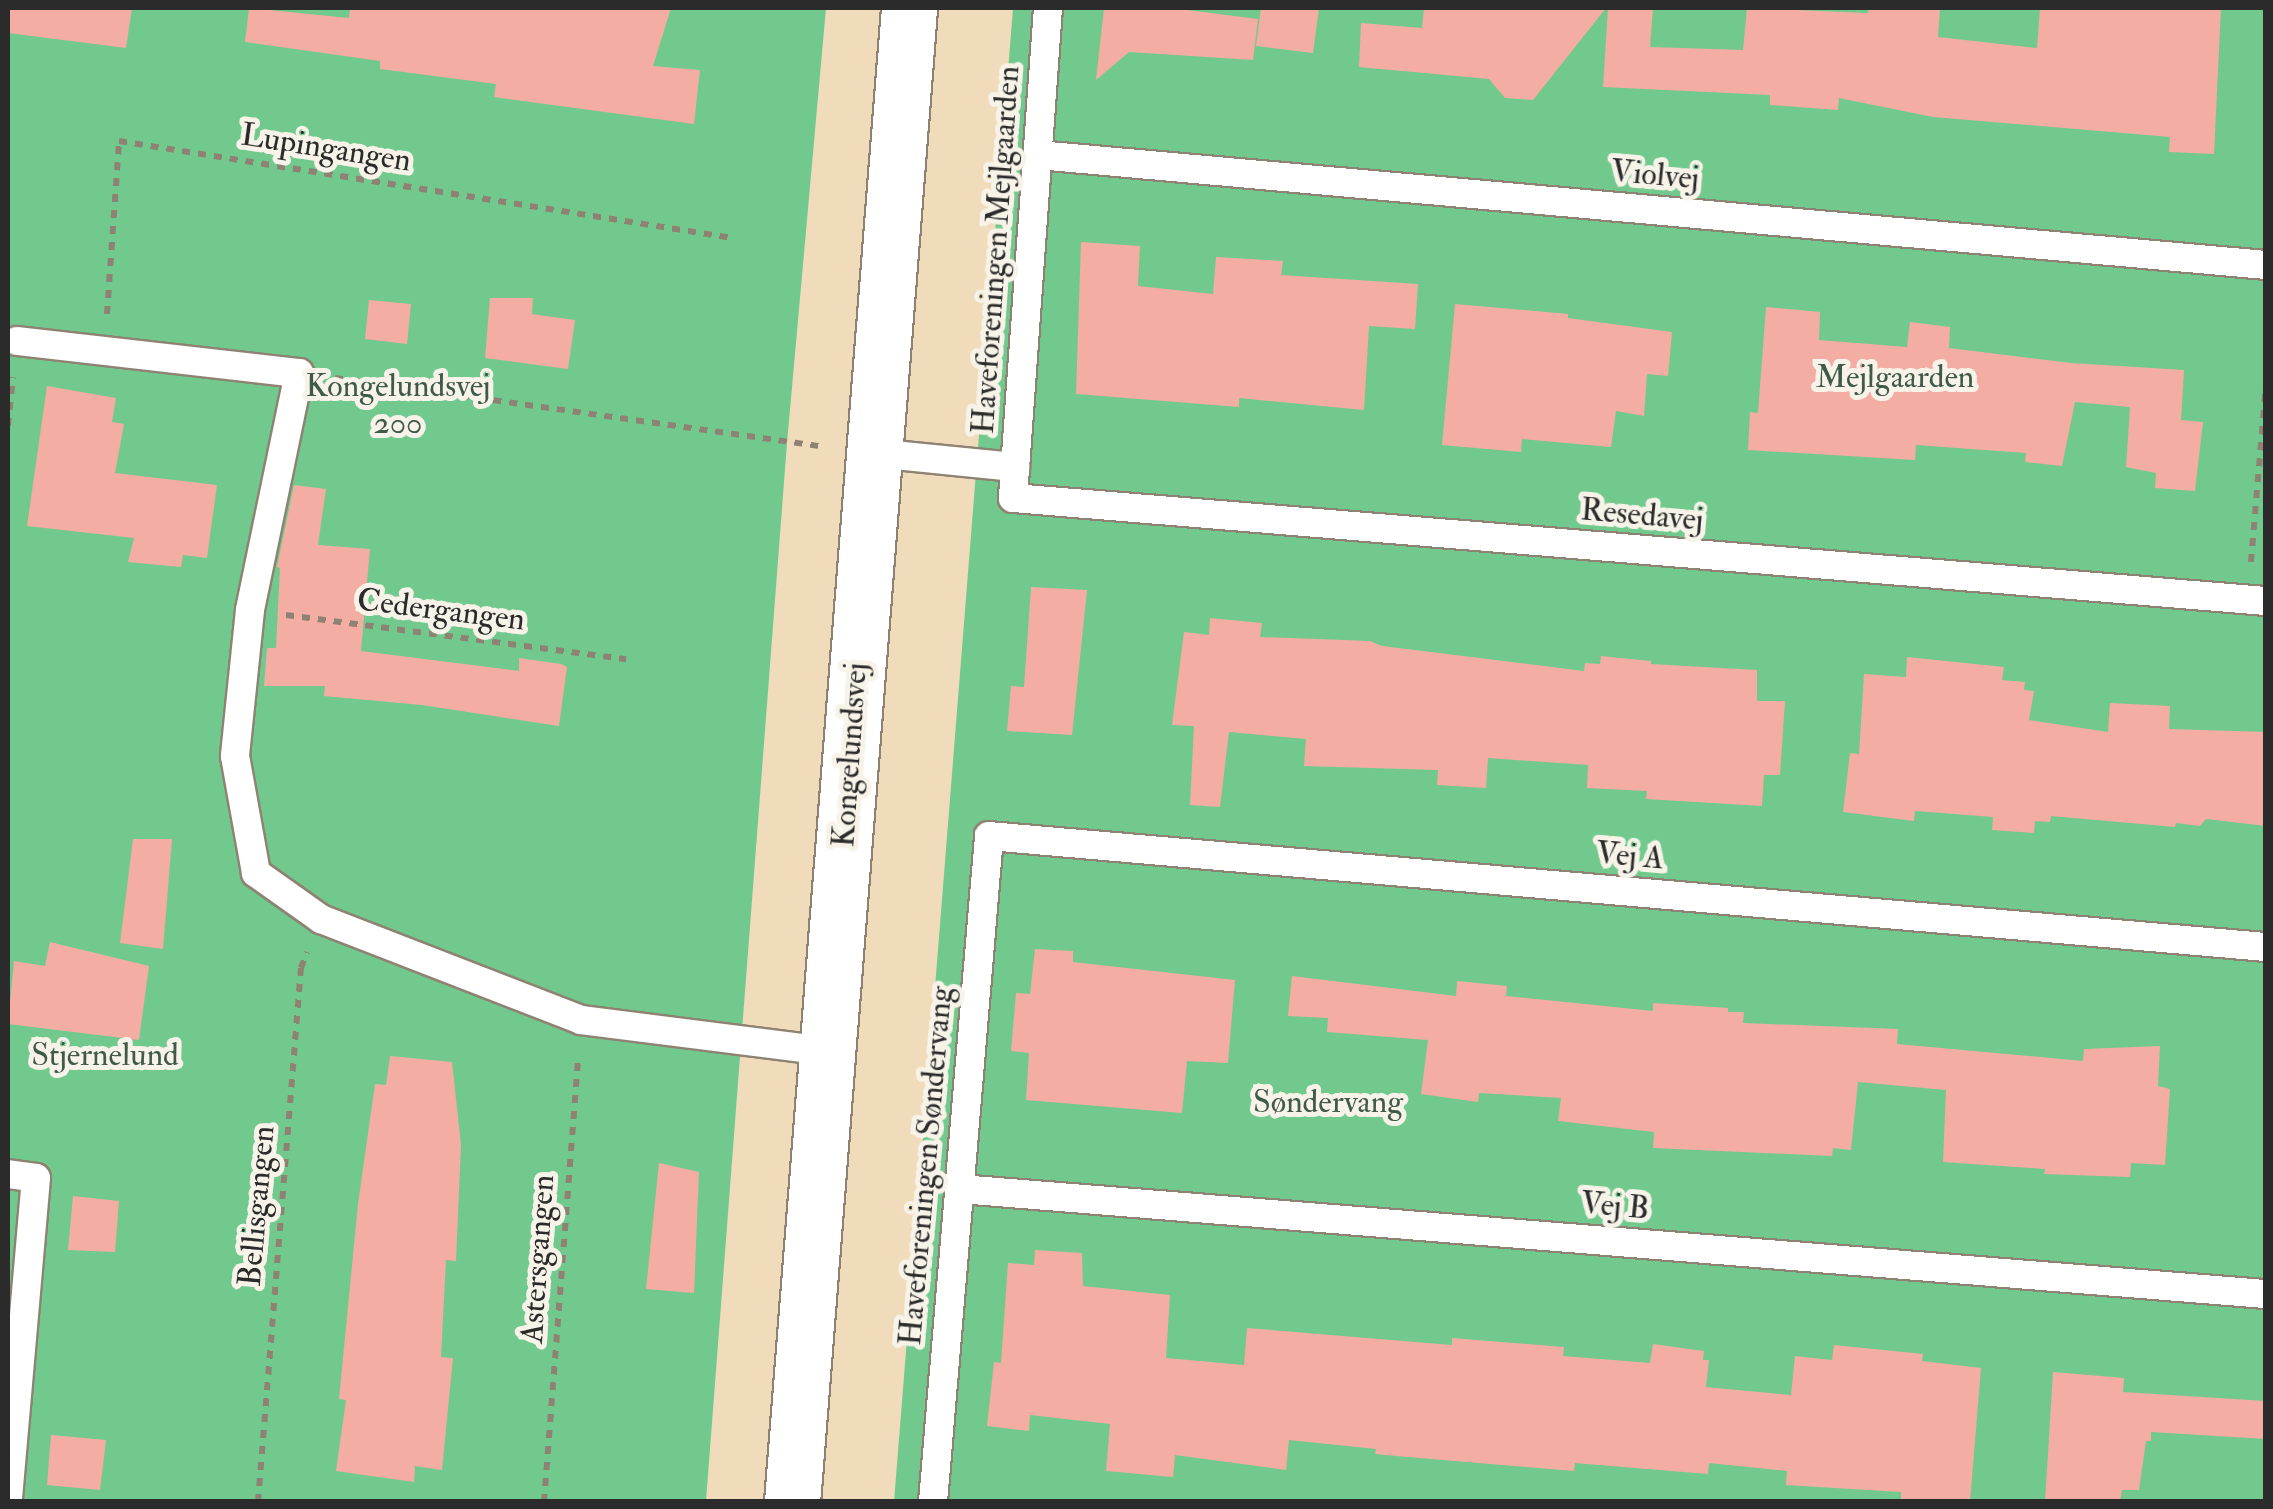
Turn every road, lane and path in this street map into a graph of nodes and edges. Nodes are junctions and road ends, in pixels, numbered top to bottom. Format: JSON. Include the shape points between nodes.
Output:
{"nodes":[{"id":1,"x":909,"y":8,"type":"edge"},
{"id":2,"x":1048,"y":8,"type":"edge"},
{"id":3,"x":1038,"y":155,"type":"junction"},
{"id":4,"x":732,"y":238,"type":"dead end"},
{"id":5,"x":2266,"y":265,"type":"edge"},
{"id":6,"x":17,"y":341,"type":"dead end"},
{"id":7,"x":104,"y":350,"type":"junction"},
{"id":8,"x":299,"y":373,"type":"junction"},
{"id":9,"x":2266,"y":384,"type":"edge"},
{"id":10,"x":874,"y":453,"type":"junction"},
{"id":11,"x":1015,"y":466,"type":"junction"},
{"id":12,"x":1014,"y":498,"type":"joint"},
{"id":13,"x":2257,"y":600,"type":"edge"},
{"id":14,"x":250,"y":610,"type":"junction"},
{"id":15,"x":626,"y":659,"type":"dead end"},
{"id":16,"x":990,"y":836,"type":"joint"},
{"id":17,"x":321,"y":919,"type":"junction"},
{"id":18,"x":2266,"y":947,"type":"edge"},
{"id":19,"x":581,"y":1020,"type":"junction"},
{"id":20,"x":827,"y":1050,"type":"junction"},
{"id":21,"x":8,"y":1174,"type":"edge"},
{"id":22,"x":960,"y":1189,"type":"junction"},
{"id":23,"x":2266,"y":1294,"type":"edge"},
{"id":24,"x":8,"y":1498,"type":"edge"},
{"id":25,"x":258,"y":1502,"type":"edge"},
{"id":26,"x":544,"y":1502,"type":"edge"},
{"id":27,"x":792,"y":1502,"type":"edge"},
{"id":28,"x":933,"y":1502,"type":"edge"}],
"edges":[{"from":1,"to":10,"type":"street","name":"Kongelundsvej"},
{"from":2,"to":3,"type":"lane","name":"Haveforeningen Mejlgaarden"},
{"from":3,"to":5,"type":"lane","name":"Violvej"},
{"from":3,"to":11,"type":"lane","name":"Haveforeningen Mejlgaarden"},
{"from":4,"to":7,"type":"path","name":"Lupingangen","via":[[119,141]]},
{"from":6,"to":7,"type":"lane"},
{"from":7,"to":8,"type":"lane"},
{"from":8,"to":10,"type":"path"},
{"from":8,"to":14,"type":"lane"},
{"from":9,"to":13,"type":"path"},
{"from":10,"to":11,"type":"lane"},
{"from":10,"to":20,"type":"street","name":"Kongelundsvej"},
{"from":11,"to":12,"type":"lane","name":"Haveforeningen Mejlgaarden"},
{"from":12,"to":13,"type":"lane","name":"Resedavej"},
{"from":14,"to":15,"type":"path","name":"Cedergangen"},
{"from":14,"to":17,"type":"lane","via":[[235,756],[256,873]]},
{"from":16,"to":18,"type":"lane","name":"Vej A"},
{"from":16,"to":22,"type":"lane","name":"Haveforeningen Søndervang"},
{"from":17,"to":19,"type":"lane"},
{"from":17,"to":25,"type":"path","name":"Bellisgangen","via":[[301,968]]},
{"from":19,"to":20,"type":"lane"},
{"from":19,"to":26,"type":"path","name":"Astersgangen"},
{"from":20,"to":27,"type":"street","name":"Kongelundsvej"},
{"from":21,"to":24,"type":"lane","via":[[36,1178]]},
{"from":22,"to":23,"type":"lane","name":"Vej B"},
{"from":22,"to":28,"type":"lane","name":"Haveforeningen Søndervang"}]}
